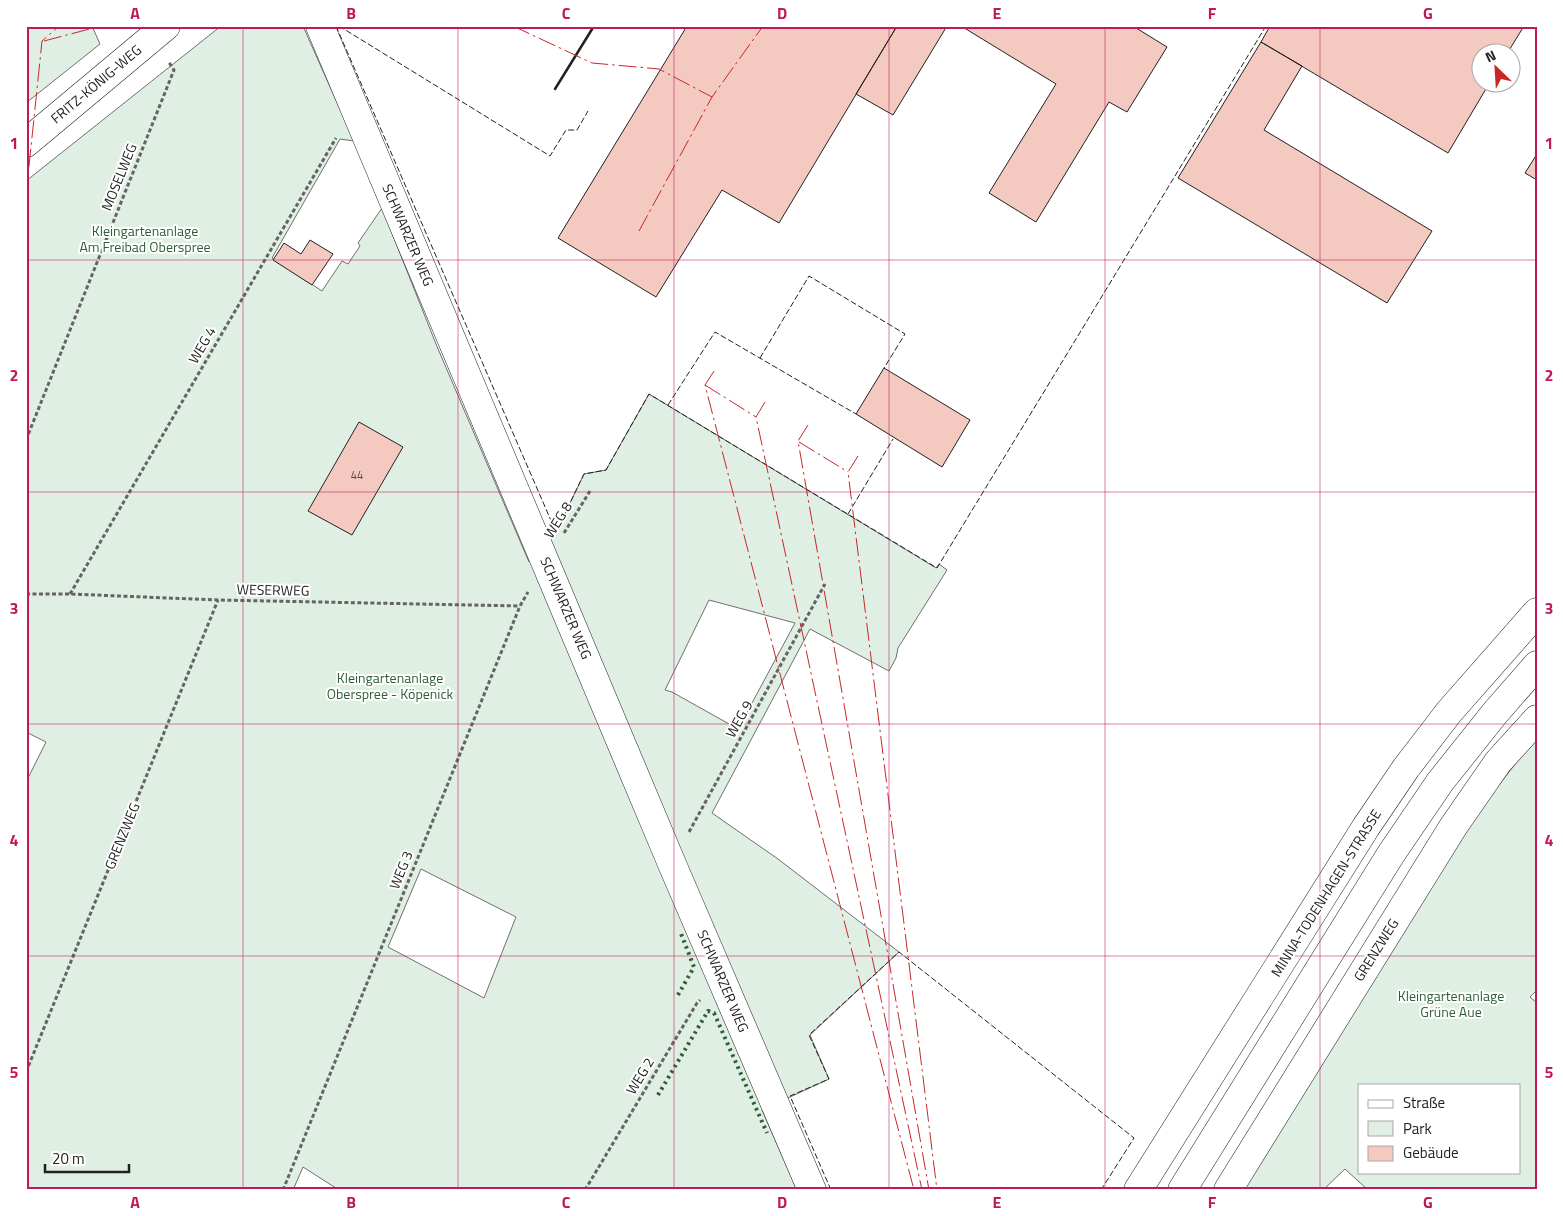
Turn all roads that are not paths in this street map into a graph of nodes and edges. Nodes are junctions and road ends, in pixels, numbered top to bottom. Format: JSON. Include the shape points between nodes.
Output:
{"nodes":[{"id":1,"x":320,"y":26,"type":"edge"},
{"id":2,"x":159,"y":32,"type":"edge"},
{"id":3,"x":26,"y":143,"type":"edge"},
{"id":4,"x":1537,"y":612,"type":"edge"},
{"id":5,"x":1537,"y":665,"type":"edge"},
{"id":6,"x":1537,"y":719,"type":"edge"},
{"id":7,"x":812,"y":1190,"type":"edge"},
{"id":8,"x":1138,"y":1190,"type":"edge"},
{"id":9,"x":1182,"y":1190,"type":"edge"},
{"id":10,"x":1228,"y":1190,"type":"edge"}],
"edges":[{"from":1,"to":7,"type":"main road","name":"SCHWARZER WEG"},
{"from":2,"to":3,"type":"main road","name":"FRITZ-KÖNIG-WEG"},
{"from":4,"to":8,"type":"main road","name":"MINNA-TODENHAGEN-STRASSE","via":[[1449,712],[1406,768]]},
{"from":5,"to":9,"type":"main road","via":[[1440,782],[1391,854]]},
{"from":6,"to":10,"type":"main road","name":"GRENZWEG","via":[[1498,762],[1453,827]]}]}
